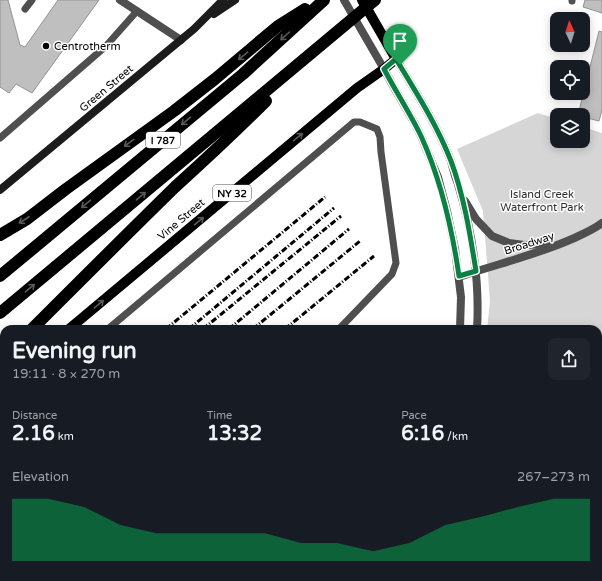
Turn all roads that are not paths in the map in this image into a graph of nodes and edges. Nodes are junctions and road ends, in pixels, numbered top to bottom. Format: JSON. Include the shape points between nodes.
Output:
{"nodes":[{"id":1,"x":32,"y":0,"type":"edge"},
{"id":2,"x":120,"y":0,"type":"edge"},
{"id":3,"x":224,"y":0,"type":"edge"},
{"id":4,"x":235,"y":0,"type":"edge"},
{"id":5,"x":320,"y":0,"type":"edge"},
{"id":6,"x":324,"y":0,"type":"edge"},
{"id":7,"x":344,"y":0,"type":"edge"},
{"id":8,"x":362,"y":0,"type":"edge"},
{"id":9,"x":375,"y":0,"type":"edge"},
{"id":10,"x":25,"y":9,"type":"dead end"},
{"id":11,"x":137,"y":11,"type":"junction"},
{"id":12,"x":194,"y":29,"type":"junction"},
{"id":13,"x":181,"y":40,"type":"junction"},
{"id":14,"x":313,"y":53,"type":"junction"},
{"id":15,"x":396,"y":59,"type":"junction"},
{"id":16,"x":384,"y":69,"type":"junction"},
{"id":17,"x":0,"y":138,"type":"edge"},
{"id":18,"x":0,"y":190,"type":"edge"},
{"id":19,"x":461,"y":196,"type":"junction"},
{"id":20,"x":602,"y":223,"type":"edge"},
{"id":21,"x":0,"y":235,"type":"edge"},
{"id":22,"x":561,"y":244,"type":"junction"},
{"id":23,"x":476,"y":271,"type":"junction"},
{"id":24,"x":0,"y":276,"type":"edge"},
{"id":25,"x":459,"y":276,"type":"junction"},
{"id":26,"x":0,"y":313,"type":"edge"},
{"id":27,"x":36,"y":325,"type":"edge"},
{"id":28,"x":74,"y":325,"type":"edge"},
{"id":29,"x":113,"y":325,"type":"edge"},
{"id":30,"x":343,"y":325,"type":"edge"},
{"id":31,"x":460,"y":325,"type":"edge"},
{"id":32,"x":477,"y":325,"type":"edge"}],
"edges":[{"from":1,"to":10,"type":"lane"},
{"from":2,"to":11,"type":"street"},
{"from":3,"to":12,"type":"main road","name":"Green Street"},
{"from":4,"to":12,"type":"main road"},
{"from":5,"to":21,"type":"highway","one_way":true,"via":[[278,26],[174,111]]},
{"from":6,"to":24,"type":"highway","number":"I 787","one_way":true,"via":[[243,74]]},
{"from":7,"to":16,"type":"street"},
{"from":8,"to":15,"type":"main road"},
{"from":9,"to":14,"type":"highway","number":"I 787"},
{"from":11,"to":13,"type":"street"},
{"from":11,"to":17,"type":"lane","via":[[106,46]]},
{"from":12,"to":13,"type":"main road","name":"Green Street"},
{"from":13,"to":18,"type":"main road","name":"Green Street"},
{"from":26,"to":14,"type":"highway","number":"I 787","one_way":true},
{"from":14,"to":27,"type":"highway"},
{"from":15,"to":16,"type":"main road","name":"Vine Street","number":"NY 32"},
{"from":15,"to":19,"type":"street","via":[[437,131],[451,161]]},
{"from":16,"to":25,"type":"street","via":[[421,136],[438,177]]},
{"from":28,"to":16,"type":"main road","name":"Vine Street","number":"NY 32","one_way":true,"via":[[351,93]]},
{"from":19,"to":22,"type":"street","via":[[476,219],[492,236],[524,246]]},
{"from":19,"to":23,"type":"street"},
{"from":20,"to":22,"type":"street","name":"Broadway"},
{"from":22,"to":23,"type":"street","name":"Broadway"},
{"from":23,"to":25,"type":"street","name":"Broadway"},
{"from":23,"to":32,"type":"street"},
{"from":25,"to":31,"type":"street"},
{"from":29,"to":30,"type":"lane","via":[[354,122],[360,122],[377,129],[380,137],[396,263],[392,274]]}]}
